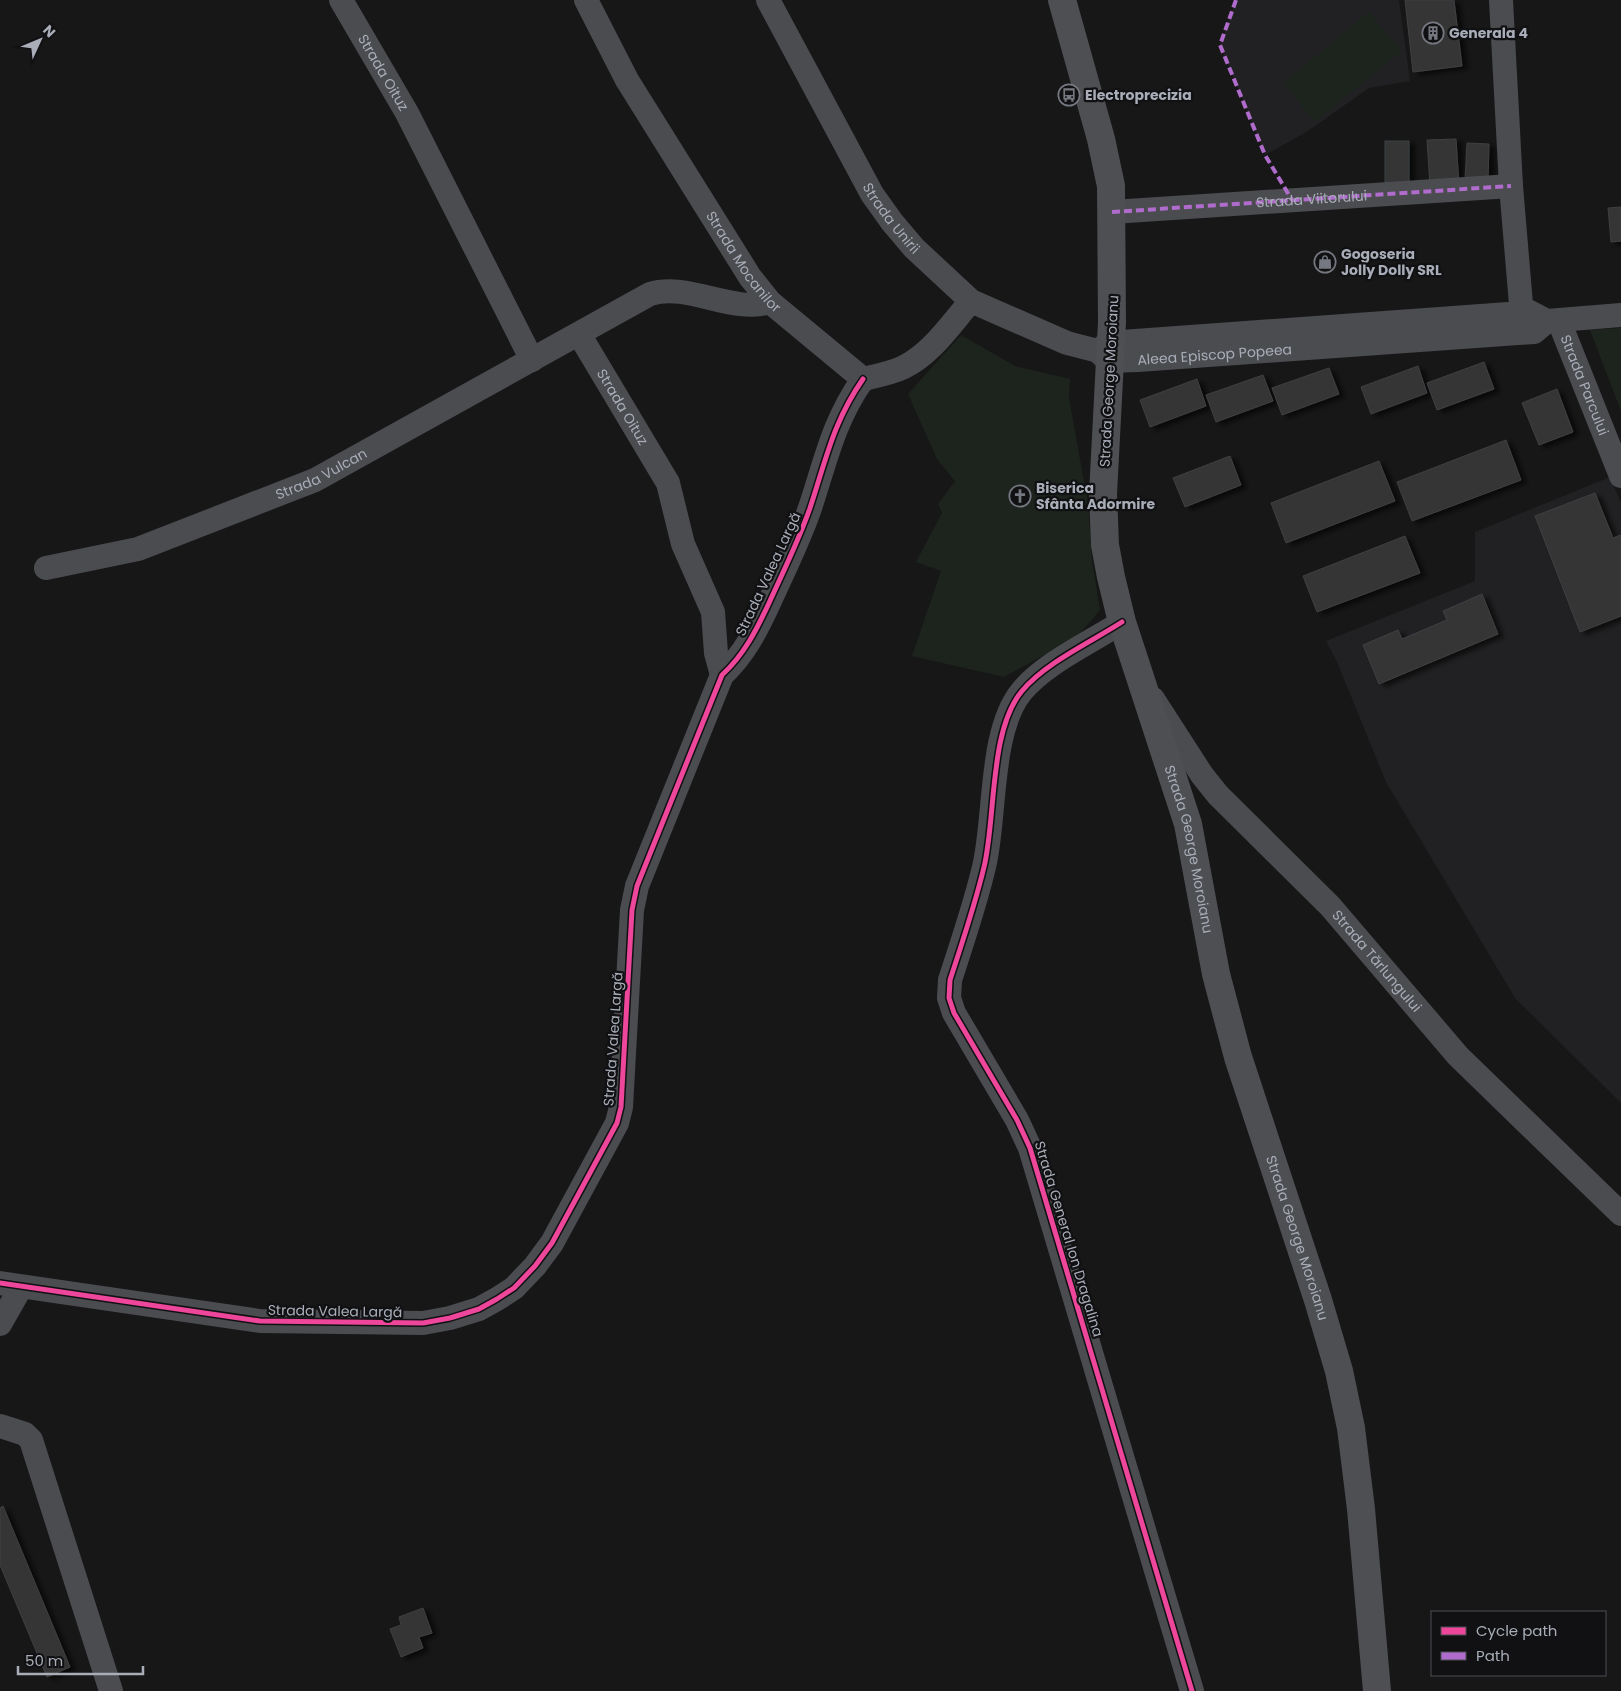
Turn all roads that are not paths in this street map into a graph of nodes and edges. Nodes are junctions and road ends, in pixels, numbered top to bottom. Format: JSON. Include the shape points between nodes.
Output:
{"nodes":[{"id":1,"x":341,"y":0,"type":"edge"},
{"id":2,"x":586,"y":0,"type":"edge"},
{"id":3,"x":768,"y":0,"type":"edge"},
{"id":4,"x":1062,"y":0,"type":"edge"},
{"id":5,"x":1501,"y":0,"type":"edge"},
{"id":6,"x":1511,"y":186,"type":"junction"},
{"id":7,"x":1112,"y":212,"type":"junction"},
{"id":8,"x":770,"y":302,"type":"junction"},
{"id":9,"x":971,"y":302,"type":"junction"},
{"id":10,"x":1621,"y":314,"type":"edge"},
{"id":11,"x":1553,"y":321,"type":"junction"},
{"id":12,"x":1523,"y":323,"type":"junction"},
{"id":13,"x":578,"y":334,"type":"junction"},
{"id":14,"x":1107,"y":351,"type":"junction"},
{"id":15,"x":532,"y":360,"type":"junction"},
{"id":16,"x":863,"y":379,"type":"junction"},
{"id":17,"x":1621,"y":476,"type":"edge"},
{"id":18,"x":46,"y":568,"type":"dead end"},
{"id":19,"x":1122,"y":622,"type":"junction"},
{"id":20,"x":722,"y":676,"type":"junction"},
{"id":21,"x":1148,"y":697,"type":"junction"},
{"id":22,"x":1621,"y":1214,"type":"edge"},
{"id":23,"x":10,"y":1285,"type":"edge"},
{"id":24,"x":0,"y":1324,"type":"edge"},
{"id":25,"x":0,"y":1426,"type":"edge"},
{"id":26,"x":111,"y":1691,"type":"edge"},
{"id":27,"x":1192,"y":1691,"type":"edge"},
{"id":28,"x":1376,"y":1691,"type":"edge"}],
"edges":[{"from":1,"to":15,"type":"street","name":"Strada Oituz","via":[[407,113]]},
{"from":2,"to":8,"type":"street","name":"Strada Mocanilor","via":[[627,80],[750,277]]},
{"from":3,"to":9,"type":"street","name":"Strada Unirii","via":[[872,194],[914,248]]},
{"from":4,"to":7,"type":"main road","name":"Strada George Moroianu","via":[[1107,166]]},
{"from":5,"to":6,"type":"street"},
{"from":6,"to":7,"type":"street","name":"Strada Viitorului"},
{"from":6,"to":12,"type":"street"},
{"from":7,"to":14,"type":"main road","name":"Strada George Moroianu"},
{"from":8,"to":13,"type":"street","via":[[751,305],[670,290],[659,291]]},
{"from":8,"to":16,"type":"street","name":"Strada Mocanilor"},
{"from":9,"to":14,"type":"street","name":"Strada Unirii","via":[[1067,343]]},
{"from":9,"to":16,"type":"street","via":[[918,358],[904,367]]},
{"from":10,"to":11,"type":"street","name":"Aleea Episcop Popeea"},
{"from":11,"to":12,"type":"street","name":"Aleea Episcop Popeea","via":[[1534,332]]},
{"from":11,"to":17,"type":"street","name":"Strada Parcului"},
{"from":12,"to":14,"type":"street","name":"Aleea Episcop Popeea"},
{"from":13,"to":15,"type":"street","name":"Strada Vulcan"},
{"from":13,"to":20,"type":"street","name":"Strada Oituz","via":[[668,483],[683,544],[713,612],[716,653]]},
{"from":14,"to":19,"type":"main road","name":"Strada George Moroianu","via":[[1104,523],[1110,577]]},
{"from":15,"to":18,"type":"street","name":"Strada Vulcan","via":[[315,480],[138,549]]},
{"from":16,"to":20,"type":"street","name":"Strada Valea Largă","via":[[846,403],[830,440],[809,510],[758,626],[742,655]]},
{"from":19,"to":21,"type":"main road","name":"Strada George Moroianu"},
{"from":19,"to":27,"type":"street","name":"Strada General Ion Dragalina","via":[[1032,680],[1012,704],[995,772],[984,868],[950,980],[949,998],[954,1013],[1017,1120],[1034,1157]]},
{"from":20,"to":23,"type":"street","name":"Strada Valea Largă","via":[[634,899],[621,1107],[617,1123],[552,1242],[514,1288],[479,1308],[422,1323],[260,1321]]},
{"from":21,"to":22,"type":"street","name":"Strada Tărlungului","via":[[1155,701],[1218,795],[1330,906],[1458,1056]]},
{"from":21,"to":28,"type":"main road","name":"Strada George Moroianu","via":[[1188,824],[1216,974],[1238,1057],[1339,1371],[1351,1428],[1361,1509]]},
{"from":23,"to":24,"type":"street"},
{"from":25,"to":26,"type":"street","via":[[25,1434],[31,1440]]}]}
